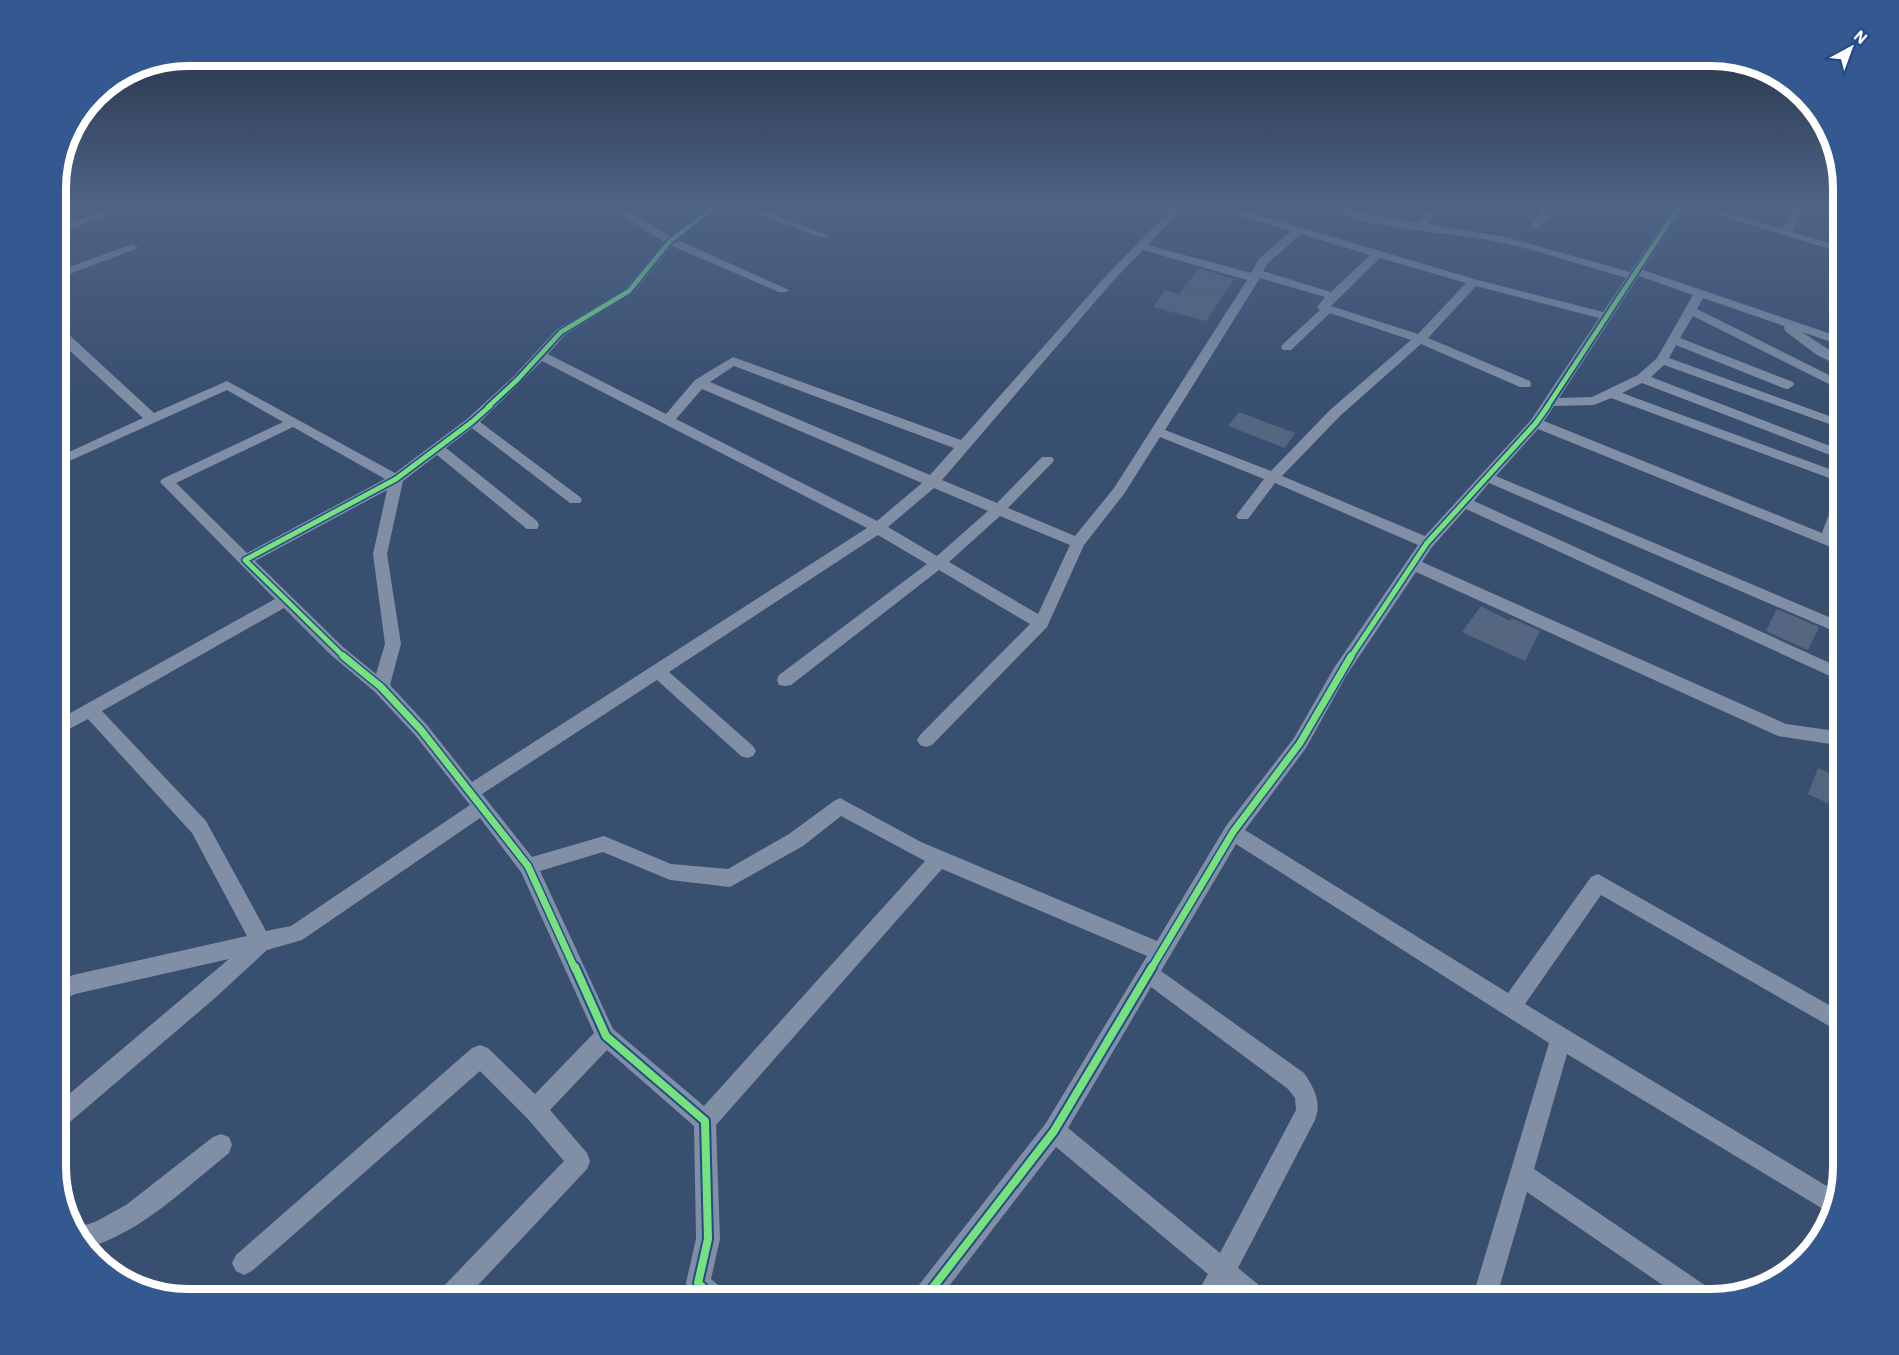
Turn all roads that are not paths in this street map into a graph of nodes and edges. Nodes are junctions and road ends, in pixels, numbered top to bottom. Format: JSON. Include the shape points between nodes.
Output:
{"nodes":[{"id":1,"x":648,"y":268,"type":"edge"},
{"id":2,"x":733,"y":268,"type":"edge"},
{"id":3,"x":1121,"y":268,"type":"edge"},
{"id":4,"x":1225,"y":268,"type":"edge"},
{"id":5,"x":1259,"y":268,"type":"edge"},
{"id":6,"x":1362,"y":268,"type":"edge"},
{"id":7,"x":1426,"y":268,"type":"edge"},
{"id":8,"x":1612,"y":268,"type":"edge"},
{"id":9,"x":1638,"y":268,"type":"edge"},
{"id":10,"x":1634,"y":274,"type":"junction"},
{"id":11,"x":1255,"y":276,"type":"junction"},
{"id":12,"x":1474,"y":282,"type":"junction"},
{"id":13,"x":783,"y":290,"type":"dead end"},
{"id":14,"x":1700,"y":293,"type":"junction"},
{"id":15,"x":1333,"y":296,"type":"junction"},
{"id":16,"x":1328,"y":309,"type":"junction"},
{"id":17,"x":1690,"y":310,"type":"junction"},
{"id":18,"x":1605,"y":316,"type":"junction"},
{"id":19,"x":1776,"y":319,"type":"junction"},
{"id":20,"x":1833,"y":338,"type":"edge"},
{"id":21,"x":66,"y":339,"type":"edge"},
{"id":22,"x":1420,"y":339,"type":"junction"},
{"id":23,"x":1674,"y":340,"type":"junction"},
{"id":24,"x":1287,"y":347,"type":"dead end"},
{"id":25,"x":540,"y":355,"type":"junction"},
{"id":26,"x":1833,"y":358,"type":"edge"},
{"id":27,"x":1662,"y":360,"type":"junction"},
{"id":28,"x":1642,"y":378,"type":"junction"},
{"id":29,"x":1833,"y":382,"type":"edge"},
{"id":30,"x":700,"y":383,"type":"junction"},
{"id":31,"x":1525,"y":384,"type":"dead end"},
{"id":32,"x":1788,"y":385,"type":"dead end"},
{"id":33,"x":1611,"y":393,"type":"junction"},
{"id":34,"x":1550,"y":402,"type":"junction"},
{"id":35,"x":152,"y":419,"type":"junction"},
{"id":36,"x":668,"y":421,"type":"junction"},
{"id":37,"x":1833,"y":421,"type":"edge"},
{"id":38,"x":293,"y":422,"type":"junction"},
{"id":39,"x":472,"y":422,"type":"junction"},
{"id":40,"x":1536,"y":423,"type":"junction"},
{"id":41,"x":1156,"y":431,"type":"junction"},
{"id":42,"x":963,"y":446,"type":"junction"},
{"id":43,"x":437,"y":448,"type":"junction"},
{"id":44,"x":1833,"y":452,"type":"edge"},
{"id":45,"x":66,"y":458,"type":"edge"},
{"id":46,"x":1047,"y":460,"type":"dead end"},
{"id":47,"x":1833,"y":475,"type":"edge"},
{"id":48,"x":1273,"y":477,"type":"junction"},
{"id":49,"x":1486,"y":477,"type":"junction"},
{"id":50,"x":396,"y":479,"type":"junction"},
{"id":51,"x":933,"y":481,"type":"junction"},
{"id":52,"x":575,"y":500,"type":"dead end"},
{"id":53,"x":1464,"y":502,"type":"junction"},
{"id":54,"x":999,"y":509,"type":"junction"},
{"id":55,"x":1243,"y":516,"type":"dead end"},
{"id":56,"x":1833,"y":523,"type":"edge"},
{"id":57,"x":532,"y":525,"type":"dead end"},
{"id":58,"x":878,"y":528,"type":"junction"},
{"id":59,"x":1826,"y":540,"type":"junction"},
{"id":60,"x":1078,"y":543,"type":"junction"},
{"id":61,"x":1426,"y":543,"type":"junction"},
{"id":62,"x":1833,"y":543,"type":"edge"},
{"id":63,"x":245,"y":560,"type":"junction"},
{"id":64,"x":938,"y":564,"type":"junction"},
{"id":65,"x":1412,"y":564,"type":"junction"},
{"id":66,"x":285,"y":600,"type":"junction"},
{"id":67,"x":1041,"y":622,"type":"junction"},
{"id":68,"x":1833,"y":624,"type":"edge"},
{"id":69,"x":658,"y":671,"type":"junction"},
{"id":70,"x":1833,"y":671,"type":"edge"},
{"id":71,"x":785,"y":680,"type":"dead end"},
{"id":72,"x":381,"y":687,"type":"junction"},
{"id":73,"x":91,"y":711,"type":"junction"},
{"id":74,"x":66,"y":724,"type":"edge"},
{"id":75,"x":1833,"y":738,"type":"edge"},
{"id":76,"x":926,"y":740,"type":"dead end"},
{"id":77,"x":747,"y":752,"type":"dead end"},
{"id":78,"x":476,"y":799,"type":"junction"},
{"id":79,"x":1233,"y":832,"type":"junction"},
{"id":80,"x":939,"y":859,"type":"junction"},
{"id":81,"x":528,"y":866,"type":"junction"},
{"id":82,"x":261,"y":942,"type":"junction"},
{"id":83,"x":1160,"y":952,"type":"junction"},
{"id":84,"x":1148,"y":973,"type":"junction"},
{"id":85,"x":66,"y":988,"type":"edge"},
{"id":86,"x":1511,"y":1006,"type":"junction"},
{"id":87,"x":1833,"y":1018,"type":"edge"},
{"id":88,"x":606,"y":1036,"type":"junction"},
{"id":89,"x":1561,"y":1038,"type":"junction"},
{"id":90,"x":535,"y":1110,"type":"junction"},
{"id":91,"x":66,"y":1111,"type":"edge"},
{"id":92,"x":705,"y":1121,"type":"junction"},
{"id":93,"x":1054,"y":1131,"type":"junction"},
{"id":94,"x":221,"y":1144,"type":"dead end"},
{"id":95,"x":1521,"y":1174,"type":"junction"},
{"id":96,"x":1829,"y":1200,"type":"edge"},
{"id":97,"x":88,"y":1237,"type":"edge"},
{"id":98,"x":244,"y":1263,"type":"dead end"},
{"id":99,"x":1223,"y":1272,"type":"junction"},
{"id":100,"x":458,"y":1289,"type":"edge"},
{"id":101,"x":705,"y":1289,"type":"edge"},
{"id":102,"x":932,"y":1289,"type":"edge"},
{"id":103,"x":1212,"y":1289,"type":"edge"},
{"id":104,"x":1244,"y":1289,"type":"edge"},
{"id":105,"x":1487,"y":1289,"type":"edge"},
{"id":106,"x":1688,"y":1289,"type":"edge"}],
"edges":[{"from":1,"to":25,"type":"street","via":[[629,291],[561,332]]},
{"from":2,"to":13,"type":"street"},
{"from":3,"to":42,"type":"street"},
{"from":4,"to":11,"type":"street"},
{"from":5,"to":11,"type":"street"},
{"from":6,"to":15,"type":"street"},
{"from":7,"to":12,"type":"street"},
{"from":8,"to":10,"type":"street"},
{"from":9,"to":10,"type":"street"},
{"from":10,"to":14,"type":"street"},
{"from":10,"to":18,"type":"street"},
{"from":11,"to":15,"type":"street"},
{"from":11,"to":41,"type":"street"},
{"from":12,"to":18,"type":"street"},
{"from":12,"to":22,"type":"street"},
{"from":14,"to":17,"type":"street"},
{"from":14,"to":19,"type":"street"},
{"from":15,"to":16,"type":"street","via":[[1323,307]]},
{"from":16,"to":22,"type":"street"},
{"from":16,"to":24,"type":"street"},
{"from":17,"to":23,"type":"street"},
{"from":17,"to":29,"type":"street"},
{"from":18,"to":34,"type":"street"},
{"from":19,"to":20,"type":"street"},
{"from":19,"to":26,"type":"street"},
{"from":21,"to":35,"type":"street"},
{"from":22,"to":31,"type":"street"},
{"from":22,"to":48,"type":"street","via":[[1335,413]]},
{"from":23,"to":27,"type":"street"},
{"from":23,"to":32,"type":"street"},
{"from":25,"to":36,"type":"street"},
{"from":25,"to":39,"type":"street"},
{"from":27,"to":28,"type":"street"},
{"from":27,"to":37,"type":"street"},
{"from":28,"to":33,"type":"street"},
{"from":28,"to":44,"type":"street"},
{"from":30,"to":36,"type":"street"},
{"from":30,"to":42,"type":"street","via":[[733,362]]},
{"from":30,"to":51,"type":"street"},
{"from":33,"to":34,"type":"street","via":[[1586,402]]},
{"from":33,"to":47,"type":"street"},
{"from":34,"to":40,"type":"street"},
{"from":35,"to":38,"type":"street","via":[[227,385]]},
{"from":35,"to":45,"type":"street"},
{"from":36,"to":58,"type":"street"},
{"from":38,"to":50,"type":"street"},
{"from":38,"to":63,"type":"street","via":[[167,482]]},
{"from":39,"to":43,"type":"street"},
{"from":39,"to":52,"type":"street"},
{"from":40,"to":49,"type":"street"},
{"from":40,"to":59,"type":"street"},
{"from":41,"to":48,"type":"street"},
{"from":41,"to":60,"type":"street","via":[[1119,491]]},
{"from":42,"to":51,"type":"street"},
{"from":43,"to":50,"type":"street"},
{"from":43,"to":57,"type":"street"},
{"from":46,"to":54,"type":"street"},
{"from":48,"to":55,"type":"street"},
{"from":48,"to":61,"type":"street"},
{"from":49,"to":53,"type":"street"},
{"from":49,"to":68,"type":"street"},
{"from":50,"to":63,"type":"street"},
{"from":50,"to":72,"type":"street","via":[[380,554],[393,644]]},
{"from":51,"to":54,"type":"street"},
{"from":51,"to":58,"type":"street"},
{"from":53,"to":61,"type":"street"},
{"from":53,"to":70,"type":"street"},
{"from":54,"to":60,"type":"street"},
{"from":54,"to":64,"type":"street"},
{"from":56,"to":59,"type":"street"},
{"from":58,"to":64,"type":"street"},
{"from":58,"to":69,"type":"street"},
{"from":59,"to":62,"type":"street"},
{"from":60,"to":67,"type":"street"},
{"from":61,"to":65,"type":"street"},
{"from":63,"to":66,"type":"street"},
{"from":64,"to":67,"type":"street"},
{"from":64,"to":71,"type":"street"},
{"from":65,"to":75,"type":"street","via":[[1784,731]]},
{"from":65,"to":79,"type":"street","via":[[1340,672],[1300,743]]},
{"from":66,"to":72,"type":"street"},
{"from":66,"to":73,"type":"street"},
{"from":67,"to":76,"type":"street"},
{"from":69,"to":77,"type":"street"},
{"from":69,"to":78,"type":"street"},
{"from":72,"to":78,"type":"street"},
{"from":73,"to":74,"type":"street"},
{"from":73,"to":82,"type":"street","via":[[199,827]]},
{"from":78,"to":81,"type":"street"},
{"from":78,"to":82,"type":"street","via":[[295,934]]},
{"from":79,"to":83,"type":"street"},
{"from":79,"to":86,"type":"street"},
{"from":80,"to":81,"type":"street","via":[[840,806],[796,840],[730,878],[670,872],[604,844]]},
{"from":80,"to":83,"type":"street"},
{"from":80,"to":92,"type":"street"},
{"from":81,"to":88,"type":"street"},
{"from":82,"to":85,"type":"street"},
{"from":82,"to":91,"type":"street"},
{"from":83,"to":84,"type":"street"},
{"from":84,"to":93,"type":"street"},
{"from":84,"to":99,"type":"street","via":[[1296,1081],[1306,1095],[1307,1112]]},
{"from":86,"to":87,"type":"street","via":[[1598,883]]},
{"from":86,"to":89,"type":"street"},
{"from":88,"to":90,"type":"street"},
{"from":88,"to":92,"type":"street"},
{"from":89,"to":95,"type":"street"},
{"from":89,"to":96,"type":"street"},
{"from":90,"to":98,"type":"street","via":[[480,1056]]},
{"from":90,"to":100,"type":"street","via":[[579,1161]]},
{"from":92,"to":101,"type":"street","via":[[708,1239],[698,1282]]},
{"from":93,"to":99,"type":"street"},
{"from":93,"to":102,"type":"street"},
{"from":94,"to":97,"type":"street","via":[[119,1224]]},
{"from":95,"to":105,"type":"street"},
{"from":95,"to":106,"type":"street"},
{"from":99,"to":103,"type":"street"},
{"from":99,"to":104,"type":"street"}]}
